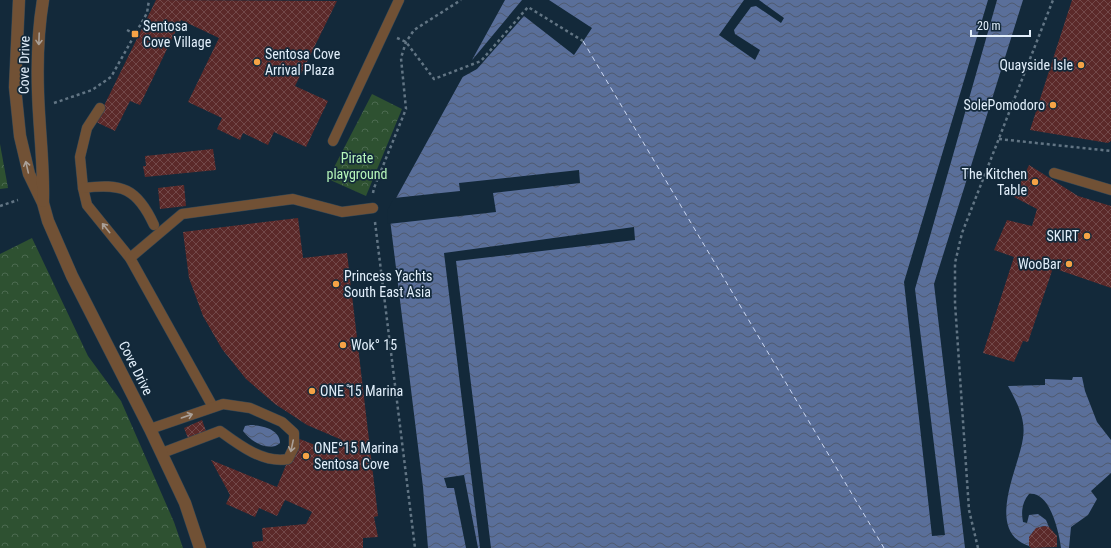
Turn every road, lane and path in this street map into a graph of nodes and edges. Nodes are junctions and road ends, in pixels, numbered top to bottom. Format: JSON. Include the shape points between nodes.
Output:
{"nodes":[{"id":1,"x":18,"y":0,"type":"edge"},
{"id":2,"x":43,"y":0,"type":"edge"},
{"id":3,"x":149,"y":0,"type":"edge"},
{"id":4,"x":399,"y":0,"type":"edge"},
{"id":5,"x":462,"y":0,"type":"edge"},
{"id":6,"x":1053,"y":0,"type":"edge"},
{"id":7,"x":128,"y":30,"type":"dead end"},
{"id":8,"x":383,"y":32,"type":"junction"},
{"id":9,"x":135,"y":34,"type":"junction"},
{"id":10,"x":583,"y":41,"type":"dead end"},
{"id":11,"x":406,"y":42,"type":"junction"},
{"id":12,"x":53,"y":103,"type":"dead end"},
{"id":13,"x":100,"y":108,"type":"dead end"},
{"id":14,"x":999,"y":139,"type":"junction"},
{"id":15,"x":333,"y":141,"type":"dead end"},
{"id":16,"x":1111,"y":151,"type":"edge"},
{"id":17,"x":1054,"y":173,"type":"dead end"},
{"id":18,"x":83,"y":188,"type":"junction"},
{"id":19,"x":1111,"y":190,"type":"edge"},
{"id":20,"x":18,"y":200,"type":"dead end"},
{"id":21,"x":43,"y":203,"type":"junction"},
{"id":22,"x":0,"y":206,"type":"edge"},
{"id":23,"x":373,"y":208,"type":"junction"},
{"id":24,"x":154,"y":225,"type":"dead end"},
{"id":25,"x":130,"y":258,"type":"junction"},
{"id":26,"x":213,"y":407,"type":"junction"},
{"id":27,"x":150,"y":429,"type":"junction"},
{"id":28,"x":162,"y":453,"type":"junction"},
{"id":29,"x":200,"y":548,"type":"edge"},
{"id":30,"x":415,"y":548,"type":"edge"},
{"id":31,"x":978,"y":548,"type":"edge"}],
"edges":[{"from":21,"to":1,"type":"street","name":"Cove Drive","one_way":true,"via":[[29,174],[20,136],[15,87]]},
{"from":2,"to":21,"type":"street","name":"Cove Drive","one_way":true,"via":[[40,18],[38,91],[44,174]]},
{"from":3,"to":9,"type":"path","via":[[147,13]]},
{"from":4,"to":8,"type":"lane"},
{"from":5,"to":11,"type":"path","via":[[414,30]]},
{"from":6,"to":14,"type":"path"},
{"from":7,"to":9,"type":"path"},
{"from":8,"to":11,"type":"path"},
{"from":8,"to":15,"type":"lane"},
{"from":9,"to":12,"type":"path","via":[[111,77],[92,90]]},
{"from":10,"to":11,"type":"path","via":[[528,7],[481,61],[434,79]]},
{"from":11,"to":23,"type":"path","via":[[401,58],[406,108],[374,188]]},
{"from":13,"to":18,"type":"lane","via":[[87,128],[80,157]]},
{"from":14,"to":16,"type":"path"},
{"from":14,"to":31,"type":"path","via":[[962,232],[955,263],[955,303],[969,510]]},
{"from":17,"to":19,"type":"lane"},
{"from":18,"to":24,"type":"lane","via":[[107,185],[133,194],[147,209]]},
{"from":25,"to":18,"type":"lane","one_way":true,"via":[[87,205]]},
{"from":20,"to":22,"type":"path"},
{"from":21,"to":27,"type":"street","name":"Cove Drive","via":[[72,276]]},
{"from":23,"to":25,"type":"lane","via":[[342,212],[293,199],[182,214]]},
{"from":23,"to":30,"type":"path"},
{"from":25,"to":26,"type":"lane"},
{"from":27,"to":26,"type":"lane","one_way":true},
{"from":26,"to":28,"type":"lane","one_way":true,"via":[[223,404],[250,408],[282,422],[294,433],[294,447],[288,459],[279,461],[244,449],[220,431]]},
{"from":27,"to":28,"type":"street","name":"Cove Drive"},
{"from":28,"to":29,"type":"street","name":"Cove Drive","via":[[185,503]]}]}
